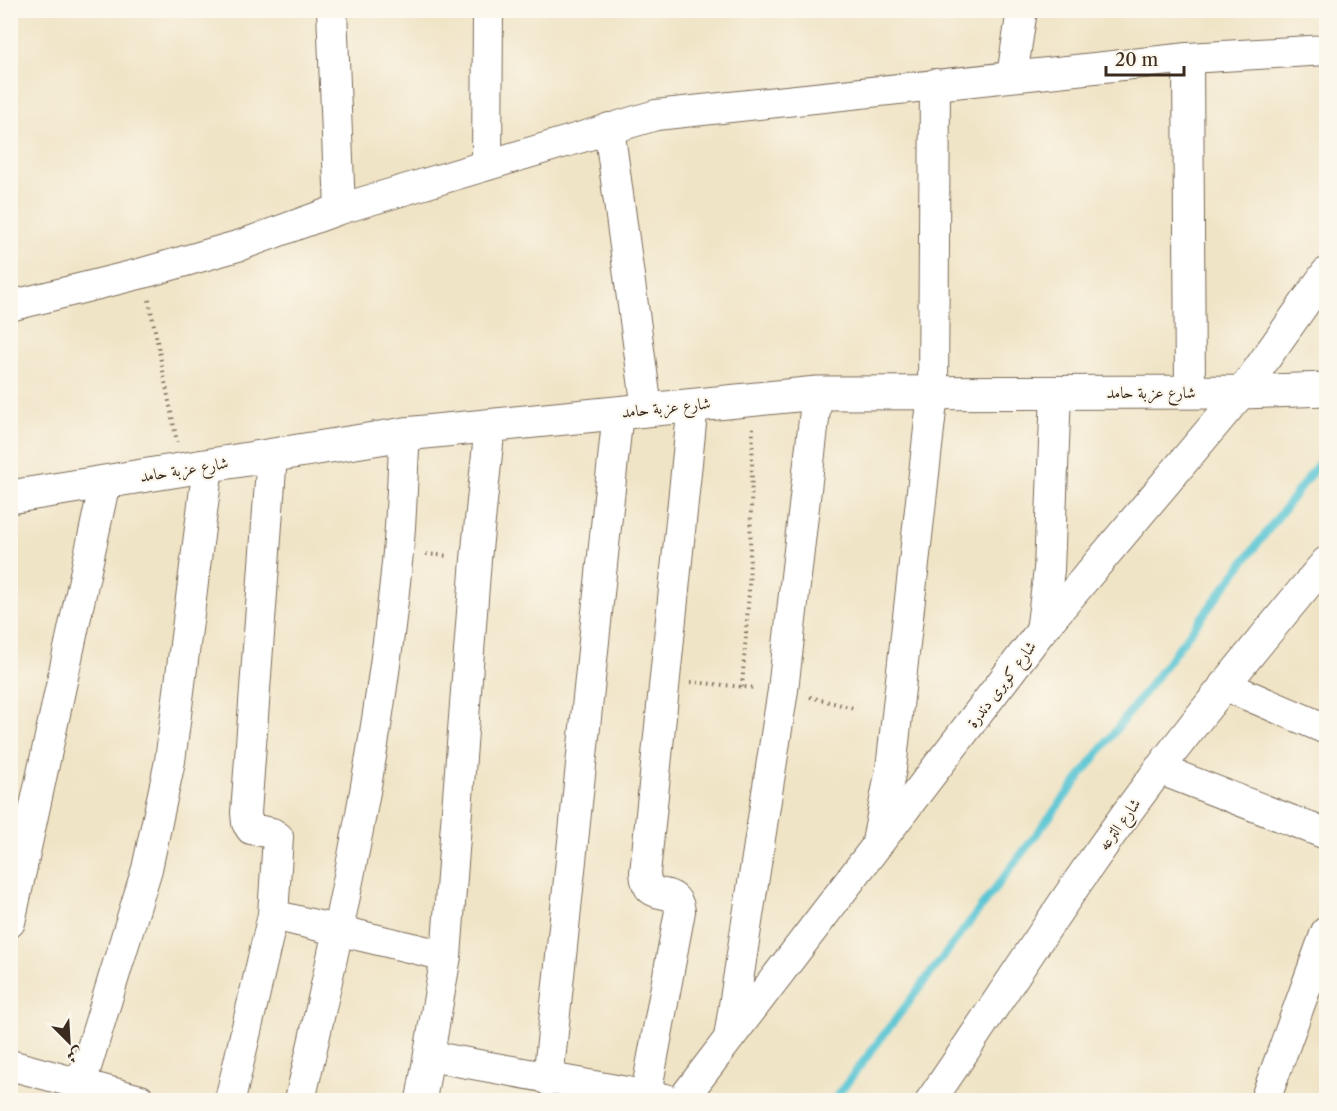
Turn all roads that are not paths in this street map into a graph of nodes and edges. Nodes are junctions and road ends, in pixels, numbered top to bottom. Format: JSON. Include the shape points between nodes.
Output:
{"nodes":[{"id":1,"x":332,"y":10,"type":"edge"},
{"id":2,"x":488,"y":10,"type":"edge"},
{"id":3,"x":1022,"y":10,"type":"edge"},
{"id":4,"x":1326,"y":50,"type":"edge"},
{"id":5,"x":1188,"y":58,"type":"junction"},
{"id":6,"x":1012,"y":76,"type":"junction"},
{"id":7,"x":934,"y":84,"type":"junction"},
{"id":8,"x":609,"y":128,"type":"junction"},
{"id":9,"x":487,"y":165,"type":"junction"},
{"id":10,"x":340,"y":209,"type":"junction"},
{"id":11,"x":1326,"y":273,"type":"edge"},
{"id":12,"x":10,"y":306,"type":"edge"},
{"id":13,"x":1326,"y":389,"type":"edge"},
{"id":14,"x":1190,"y":391,"type":"junction"},
{"id":15,"x":1056,"y":392,"type":"junction"},
{"id":16,"x":1242,"y":392,"type":"junction"},
{"id":17,"x":817,"y":393,"type":"junction"},
{"id":18,"x":933,"y":393,"type":"junction"},
{"id":19,"x":693,"y":404,"type":"junction"},
{"id":20,"x":632,"y":410,"type":"junction"},
{"id":21,"x":490,"y":425,"type":"junction"},
{"id":22,"x":405,"y":434,"type":"junction"},
{"id":23,"x":272,"y":455,"type":"junction"},
{"id":24,"x":195,"y":468,"type":"junction"},
{"id":25,"x":105,"y":482,"type":"junction"},
{"id":26,"x":10,"y":497,"type":"edge"},
{"id":27,"x":1326,"y":562,"type":"edge"},
{"id":28,"x":1041,"y":631,"type":"junction"},
{"id":29,"x":1224,"y":685,"type":"junction"},
{"id":30,"x":1326,"y":729,"type":"edge"},
{"id":31,"x":1160,"y":769,"type":"junction"},
{"id":32,"x":1326,"y":834,"type":"edge"},
{"id":33,"x":876,"y":848,"type":"junction"},
{"id":34,"x":273,"y":915,"type":"junction"},
{"id":35,"x":10,"y":922,"type":"edge"},
{"id":36,"x":339,"y":932,"type":"junction"},
{"id":37,"x":1326,"y":932,"type":"edge"},
{"id":38,"x":446,"y":956,"type":"junction"},
{"id":39,"x":728,"y":1041,"type":"junction"},
{"id":40,"x":429,"y":1056,"type":"junction"},
{"id":41,"x":10,"y":1065,"type":"edge"},
{"id":42,"x":548,"y":1080,"type":"junction"},
{"id":43,"x":79,"y":1092,"type":"edge"},
{"id":44,"x":658,"y":1097,"type":"edge"},
{"id":45,"x":140,"y":1101,"type":"edge"},
{"id":46,"x":230,"y":1101,"type":"edge"},
{"id":47,"x":300,"y":1101,"type":"edge"},
{"id":48,"x":421,"y":1101,"type":"edge"},
{"id":49,"x":682,"y":1101,"type":"edge"},
{"id":50,"x":931,"y":1101,"type":"edge"},
{"id":51,"x":1265,"y":1101,"type":"edge"}],
"edges":[{"from":1,"to":10,"type":"street"},
{"from":2,"to":9,"type":"street"},
{"from":3,"to":6,"type":"street"},
{"from":4,"to":5,"type":"street"},
{"from":5,"to":6,"type":"street"},
{"from":5,"to":14,"type":"street"},
{"from":6,"to":7,"type":"street"},
{"from":7,"to":8,"type":"street","via":[[686,110]]},
{"from":7,"to":18,"type":"street"},
{"from":8,"to":9,"type":"street"},
{"from":8,"to":20,"type":"street"},
{"from":9,"to":10,"type":"street"},
{"from":10,"to":12,"type":"street","via":[[272,235],[143,273]]},
{"from":11,"to":16,"type":"street","name":"شارع كوبرى دندرة"},
{"from":13,"to":16,"type":"street","name":"شارع عزبة حامد"},
{"from":14,"to":15,"type":"street","name":"شارع عزبة حامد"},
{"from":14,"to":16,"type":"street","name":"شارع عزبة حامد"},
{"from":15,"to":18,"type":"street","name":"شارع عزبة حامد"},
{"from":15,"to":28,"type":"street","via":[[1049,570]]},
{"from":16,"to":28,"type":"street","name":"شارع كوبرى دندرة"},
{"from":17,"to":18,"type":"street","name":"شارع عزبة حامد"},
{"from":17,"to":19,"type":"street","name":"شارع عزبة حامد"},
{"from":17,"to":39,"type":"street","via":[[783,690]]},
{"from":18,"to":33,"type":"street","via":[[891,769]]},
{"from":19,"to":20,"type":"street","name":"شارع عزبة حامد"},
{"from":19,"to":44,"type":"street","via":[[645,873],[645,884],[651,891],[674,896],[680,911]]},
{"from":20,"to":21,"type":"street","name":"شارع عزبة حامد"},
{"from":20,"to":42,"type":"street"},
{"from":21,"to":22,"type":"street","name":"شارع عزبة حامد"},
{"from":21,"to":38,"type":"street"},
{"from":22,"to":23,"type":"street","name":"شارع عزبة حامد"},
{"from":22,"to":36,"type":"street","via":[[398,552],[369,768]]},
{"from":23,"to":24,"type":"street","name":"شارع عزبة حامد"},
{"from":23,"to":34,"type":"street","via":[[246,813],[251,829],[278,837]]},
{"from":24,"to":25,"type":"street","name":"شارع عزبة حامد"},
{"from":24,"to":43,"type":"street","via":[[170,760],[147,869]]},
{"from":25,"to":26,"type":"street","name":"شارع عزبة حامد"},
{"from":25,"to":35,"type":"street"},
{"from":27,"to":29,"type":"street","name":"شارع الترعه"},
{"from":28,"to":33,"type":"street","name":"شارع كوبرى دندرة"},
{"from":29,"to":30,"type":"street"},
{"from":29,"to":31,"type":"street","name":"شارع الترعه"},
{"from":31,"to":32,"type":"street"},
{"from":31,"to":50,"type":"street","name":"شارع الترعه","via":[[1091,863]]},
{"from":33,"to":39,"type":"street","name":"شارع كوبرى دندرة"},
{"from":34,"to":36,"type":"street"},
{"from":34,"to":46,"type":"street"},
{"from":36,"to":38,"type":"street"},
{"from":36,"to":47,"type":"street"},
{"from":37,"to":51,"type":"street"},
{"from":38,"to":40,"type":"street"},
{"from":39,"to":49,"type":"street","name":"شارع كوبرى دندرة"},
{"from":40,"to":42,"type":"street"},
{"from":40,"to":48,"type":"street"},
{"from":41,"to":43,"type":"street"},
{"from":42,"to":44,"type":"street"},
{"from":43,"to":45,"type":"street"}]}
